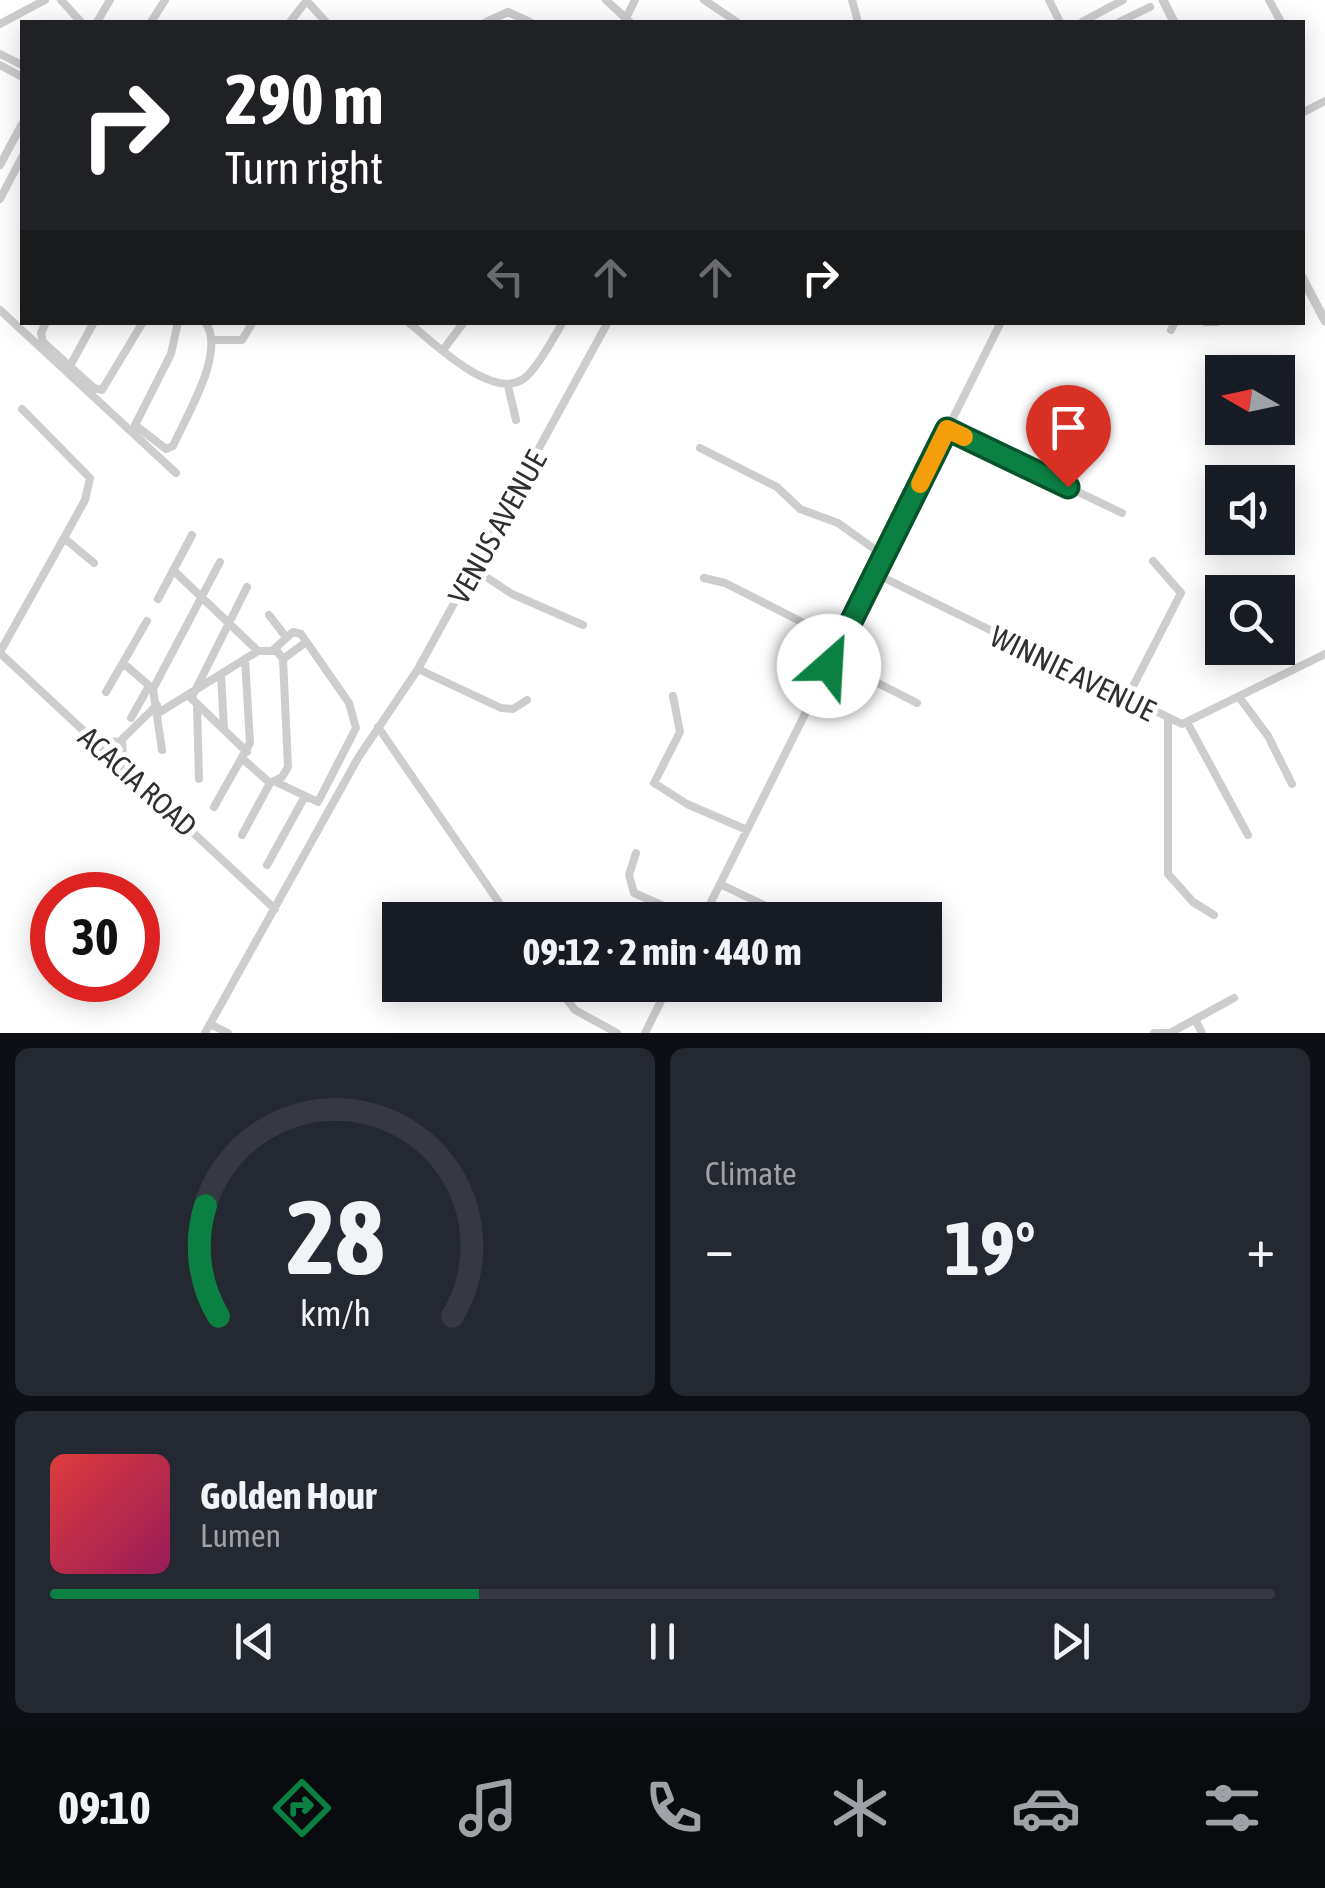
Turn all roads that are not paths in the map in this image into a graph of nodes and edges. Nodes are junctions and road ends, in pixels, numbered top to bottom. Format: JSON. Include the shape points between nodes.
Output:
{"nodes":[{"id":1,"x":45,"y":0,"type":"edge"},
{"id":2,"x":61,"y":0,"type":"edge"},
{"id":3,"x":307,"y":0,"type":"edge"},
{"id":4,"x":606,"y":0,"type":"edge"},
{"id":5,"x":704,"y":0,"type":"edge"},
{"id":6,"x":1123,"y":0,"type":"edge"},
{"id":7,"x":1110,"y":3,"type":"edge"},
{"id":8,"x":1150,"y":7,"type":"dead end"},
{"id":9,"x":78,"y":20,"type":"edge"},
{"id":10,"x":292,"y":20,"type":"edge"},
{"id":11,"x":324,"y":20,"type":"edge"},
{"id":12,"x":490,"y":20,"type":"edge"},
{"id":13,"x":526,"y":20,"type":"edge"},
{"id":14,"x":625,"y":20,"type":"edge"},
{"id":15,"x":734,"y":20,"type":"edge"},
{"id":16,"x":1085,"y":20,"type":"edge"},
{"id":17,"x":1122,"y":20,"type":"edge"},
{"id":18,"x":0,"y":24,"type":"edge"},
{"id":19,"x":20,"y":128,"type":"edge"},
{"id":20,"x":20,"y":161,"type":"edge"},
{"id":21,"x":0,"y":166,"type":"edge"},
{"id":22,"x":0,"y":199,"type":"edge"},
{"id":23,"x":1305,"y":284,"type":"edge"},
{"id":24,"x":0,"y":310,"type":"edge"},
{"id":25,"x":1325,"y":321,"type":"edge"},
{"id":26,"x":45,"y":325,"type":"edge"},
{"id":27,"x":92,"y":325,"type":"edge"},
{"id":28,"x":141,"y":325,"type":"edge"},
{"id":29,"x":177,"y":325,"type":"edge"},
{"id":30,"x":206,"y":325,"type":"edge"},
{"id":31,"x":251,"y":325,"type":"edge"},
{"id":32,"x":412,"y":325,"type":"edge"},
{"id":33,"x":462,"y":325,"type":"edge"},
{"id":34,"x":561,"y":325,"type":"edge"},
{"id":35,"x":606,"y":325,"type":"edge"},
{"id":36,"x":999,"y":325,"type":"edge"},
{"id":37,"x":214,"y":340,"type":"junction"},
{"id":38,"x":443,"y":350,"type":"junction"},
{"id":39,"x":70,"y":366,"type":"junction"},
{"id":40,"x":508,"y":386,"type":"junction"},
{"id":41,"x":22,"y":409,"type":"dead end"},
{"id":42,"x":516,"y":420,"type":"dead end"},
{"id":43,"x":947,"y":429,"type":"junction"},
{"id":44,"x":700,"y":448,"type":"dead end"},
{"id":45,"x":176,"y":473,"type":"dead end"},
{"id":46,"x":1122,"y":513,"type":"dead end"},
{"id":47,"x":192,"y":535,"type":"dead end"},
{"id":48,"x":64,"y":538,"type":"junction"},
{"id":49,"x":884,"y":556,"type":"junction"},
{"id":50,"x":220,"y":562,"type":"dead end"},
{"id":51,"x":1153,"y":562,"type":"dead end"},
{"id":52,"x":94,"y":563,"type":"dead end"},
{"id":53,"x":474,"y":568,"type":"junction"},
{"id":54,"x":173,"y":570,"type":"junction"},
{"id":55,"x":876,"y":574,"type":"junction"},
{"id":56,"x":704,"y":578,"type":"dead end"},
{"id":57,"x":247,"y":587,"type":"dead end"},
{"id":58,"x":202,"y":597,"type":"junction"},
{"id":59,"x":158,"y":599,"type":"dead end"},
{"id":60,"x":270,"y":615,"type":"dead end"},
{"id":61,"x":147,"y":620,"type":"dead end"},
{"id":62,"x":229,"y":621,"type":"junction"},
{"id":63,"x":584,"y":625,"type":"dead end"},
{"id":64,"x":286,"y":637,"type":"junction"},
{"id":65,"x":306,"y":642,"type":"junction"},
{"id":66,"x":841,"y":642,"type":"junction"},
{"id":67,"x":258,"y":650,"type":"junction"},
{"id":68,"x":272,"y":650,"type":"junction"},
{"id":69,"x":0,"y":652,"type":"edge"},
{"id":70,"x":1325,"y":654,"type":"edge"},
{"id":71,"x":283,"y":658,"type":"junction"},
{"id":72,"x":245,"y":659,"type":"junction"},
{"id":73,"x":124,"y":664,"type":"junction"},
{"id":74,"x":829,"y":666,"type":"junction"},
{"id":75,"x":418,"y":669,"type":"junction"},
{"id":76,"x":221,"y":675,"type":"junction"},
{"id":77,"x":151,"y":688,"type":"junction"},
{"id":78,"x":106,"y":692,"type":"dead end"},
{"id":79,"x":192,"y":696,"type":"junction"},
{"id":80,"x":672,"y":696,"type":"dead end"},
{"id":81,"x":1239,"y":697,"type":"junction"},
{"id":82,"x":527,"y":700,"type":"dead end"},
{"id":83,"x":1126,"y":700,"type":"junction"},
{"id":84,"x":916,"y":702,"type":"dead end"},
{"id":85,"x":198,"y":705,"type":"junction"},
{"id":86,"x":159,"y":708,"type":"junction"},
{"id":87,"x":131,"y":718,"type":"dead end"},
{"id":88,"x":1168,"y":720,"type":"junction"},
{"id":89,"x":1188,"y":724,"type":"junction"},
{"id":90,"x":378,"y":728,"type":"junction"},
{"id":91,"x":224,"y":729,"type":"junction"},
{"id":92,"x":92,"y":740,"type":"junction"},
{"id":93,"x":121,"y":742,"type":"junction"},
{"id":94,"x":162,"y":750,"type":"dead end"},
{"id":95,"x":107,"y":754,"type":"junction"},
{"id":96,"x":244,"y":755,"type":"junction"},
{"id":97,"x":124,"y":772,"type":"junction"},
{"id":98,"x":199,"y":779,"type":"dead end"},
{"id":99,"x":273,"y":782,"type":"junction"},
{"id":100,"x":1292,"y":784,"type":"dead end"},
{"id":101,"x":304,"y":798,"type":"junction"},
{"id":102,"x":214,"y":807,"type":"dead end"},
{"id":103,"x":747,"y":830,"type":"junction"},
{"id":104,"x":242,"y":835,"type":"dead end"},
{"id":105,"x":1248,"y":835,"type":"dead end"},
{"id":106,"x":636,"y":853,"type":"dead end"},
{"id":107,"x":268,"y":866,"type":"dead end"},
{"id":108,"x":720,"y":884,"type":"junction"},
{"id":109,"x":499,"y":902,"type":"edge"},
{"id":110,"x":656,"y":902,"type":"edge"},
{"id":111,"x":710,"y":902,"type":"edge"},
{"id":112,"x":758,"y":902,"type":"edge"},
{"id":113,"x":275,"y":910,"type":"junction"},
{"id":114,"x":1214,"y":915,"type":"dead end"},
{"id":115,"x":1234,"y":998,"type":"dead end"},
{"id":116,"x":571,"y":1002,"type":"edge"},
{"id":117,"x":660,"y":1002,"type":"edge"},
{"id":118,"x":1195,"y":1019,"type":"junction"},
{"id":119,"x":210,"y":1024,"type":"junction"},
{"id":120,"x":205,"y":1033,"type":"edge"},
{"id":121,"x":228,"y":1033,"type":"edge"},
{"id":122,"x":616,"y":1033,"type":"edge"},
{"id":123,"x":645,"y":1033,"type":"edge"},
{"id":124,"x":1154,"y":1033,"type":"edge"},
{"id":125,"x":1202,"y":1033,"type":"edge"}],
"edges":[{"from":1,"to":18,"type":"street"},
{"from":2,"to":9,"type":"street"},
{"from":3,"to":10,"type":"street"},
{"from":3,"to":11,"type":"street"},
{"from":4,"to":14,"type":"street"},
{"from":5,"to":15,"type":"street"},
{"from":6,"to":7,"type":"street"},
{"from":7,"to":16,"type":"street"},
{"from":8,"to":17,"type":"street"},
{"from":12,"to":13,"type":"street","via":[[508,12]]},
{"from":19,"to":21,"type":"street"},
{"from":20,"to":22,"type":"street"},
{"from":23,"to":25,"type":"street"},
{"from":24,"to":45,"type":"street"},
{"from":26,"to":39,"type":"street","via":[[42,340]]},
{"from":27,"to":39,"type":"street"},
{"from":28,"to":39,"type":"street","via":[[105,389],[94,388]]},
{"from":29,"to":37,"type":"street","via":[[171,354],[136,425],[160,448],[172,446]]},
{"from":30,"to":37,"type":"street"},
{"from":31,"to":37,"type":"street","via":[[242,340]]},
{"from":32,"to":38,"type":"street"},
{"from":33,"to":38,"type":"street"},
{"from":34,"to":40,"type":"street","via":[[526,378]]},
{"from":35,"to":53,"type":"street","name":"VENUS AVENUE"},
{"from":36,"to":43,"type":"street"},
{"from":38,"to":40,"type":"street","via":[[486,380]]},
{"from":40,"to":42,"type":"street"},
{"from":41,"to":48,"type":"street","via":[[90,475]]},
{"from":43,"to":46,"type":"street"},
{"from":43,"to":49,"type":"street"},
{"from":44,"to":49,"type":"street","via":[[777,487],[800,510],[834,521]]},
{"from":47,"to":54,"type":"street"},
{"from":48,"to":52,"type":"street"},
{"from":48,"to":69,"type":"street"},
{"from":49,"to":55,"type":"street"},
{"from":50,"to":58,"type":"street"},
{"from":51,"to":83,"type":"street","via":[[1181,592]]},
{"from":53,"to":63,"type":"street","via":[[512,594]]},
{"from":53,"to":75,"type":"street","name":"VENUS AVENUE"},
{"from":54,"to":58,"type":"street"},
{"from":54,"to":59,"type":"street"},
{"from":55,"to":66,"type":"street"},
{"from":55,"to":83,"type":"street","name":"WINNIE AVENUE"},
{"from":56,"to":66,"type":"street"},
{"from":57,"to":62,"type":"street"},
{"from":58,"to":62,"type":"street"},
{"from":58,"to":77,"type":"street"},
{"from":60,"to":64,"type":"street"},
{"from":61,"to":73,"type":"street"},
{"from":62,"to":67,"type":"street"},
{"from":62,"to":79,"type":"street"},
{"from":64,"to":65,"type":"street","via":[[296,632]]},
{"from":64,"to":68,"type":"street"},
{"from":65,"to":71,"type":"street"},
{"from":65,"to":101,"type":"street","via":[[349,703],[356,728],[320,800]]},
{"from":66,"to":74,"type":"street"},
{"from":67,"to":68,"type":"street"},
{"from":67,"to":72,"type":"street"},
{"from":68,"to":71,"type":"street"},
{"from":69,"to":92,"type":"street","name":"ACACIA ROAD"},
{"from":70,"to":81,"type":"street","name":"WINNIE AVENUE"},
{"from":71,"to":99,"type":"street","via":[[288,762]]},
{"from":72,"to":76,"type":"street"},
{"from":72,"to":96,"type":"street","via":[[251,730]]},
{"from":73,"to":77,"type":"street"},
{"from":73,"to":78,"type":"street"},
{"from":74,"to":84,"type":"street"},
{"from":74,"to":103,"type":"street"},
{"from":75,"to":82,"type":"street","via":[[500,708]]},
{"from":75,"to":90,"type":"street","name":"VENUS AVENUE"},
{"from":76,"to":79,"type":"street"},
{"from":76,"to":91,"type":"street"},
{"from":77,"to":86,"type":"street"},
{"from":77,"to":87,"type":"street"},
{"from":79,"to":85,"type":"street"},
{"from":79,"to":86,"type":"street"},
{"from":80,"to":103,"type":"street","via":[[680,732],[654,783]]},
{"from":81,"to":89,"type":"street","name":"WINNIE AVENUE"},
{"from":81,"to":100,"type":"street"},
{"from":83,"to":88,"type":"street","name":"WINNIE AVENUE"},
{"from":85,"to":91,"type":"street"},
{"from":85,"to":98,"type":"street"},
{"from":86,"to":93,"type":"street"},
{"from":86,"to":94,"type":"street"},
{"from":88,"to":89,"type":"street","name":"WINNIE AVENUE"},
{"from":88,"to":114,"type":"street","via":[[1168,874]]},
{"from":89,"to":105,"type":"street"},
{"from":90,"to":109,"type":"street"},
{"from":90,"to":113,"type":"street","name":"VENUS AVENUE"},
{"from":91,"to":96,"type":"street"},
{"from":92,"to":93,"type":"street"},
{"from":92,"to":95,"type":"street","name":"ACACIA ROAD"},
{"from":93,"to":95,"type":"street"},
{"from":93,"to":97,"type":"street"},
{"from":95,"to":97,"type":"street","name":"ACACIA ROAD"},
{"from":96,"to":99,"type":"street"},
{"from":96,"to":102,"type":"street"},
{"from":97,"to":113,"type":"street","name":"ACACIA ROAD"},
{"from":99,"to":101,"type":"street"},
{"from":99,"to":104,"type":"street"},
{"from":101,"to":107,"type":"street"},
{"from":103,"to":108,"type":"street"},
{"from":106,"to":110,"type":"street","via":[[629,875],[634,893]]},
{"from":108,"to":111,"type":"street"},
{"from":108,"to":112,"type":"street"},
{"from":113,"to":119,"type":"street","name":"VENUS AVENUE"},
{"from":115,"to":118,"type":"street"},
{"from":116,"to":122,"type":"street"},
{"from":117,"to":123,"type":"street"},
{"from":118,"to":124,"type":"street"},
{"from":118,"to":125,"type":"street"},
{"from":119,"to":120,"type":"street","name":"VENUS AVENUE"},
{"from":119,"to":121,"type":"street"}]}
